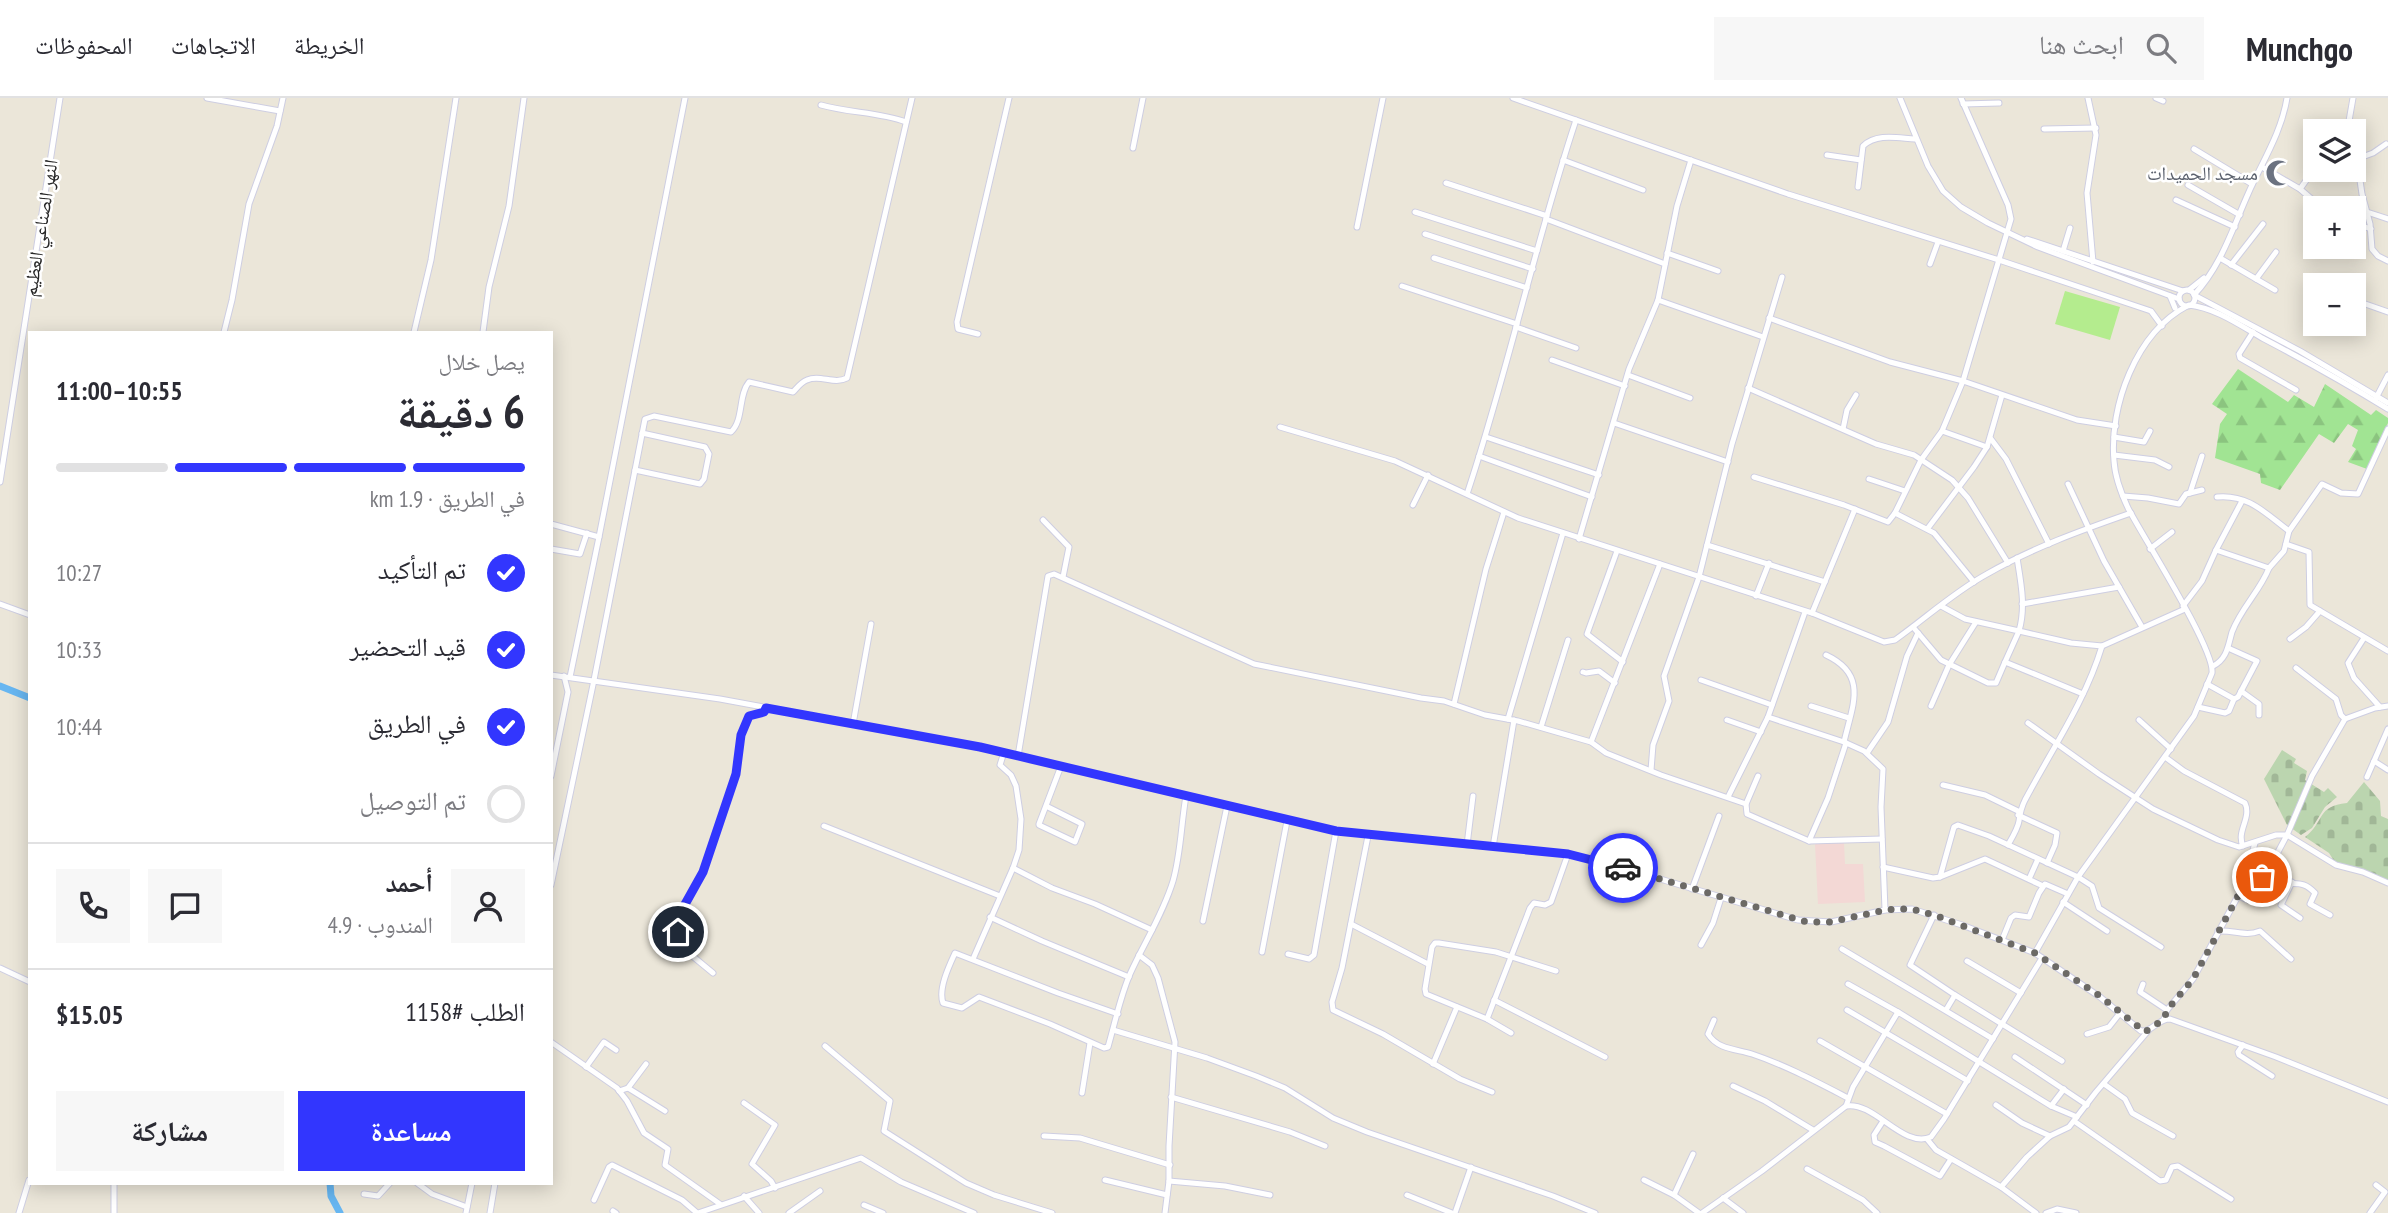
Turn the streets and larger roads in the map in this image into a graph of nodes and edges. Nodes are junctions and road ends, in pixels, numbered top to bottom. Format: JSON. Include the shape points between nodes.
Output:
{"nodes":[{"id":1,"x":60,"y":98,"type":"edge"},
{"id":2,"x":207,"y":98,"type":"edge"},
{"id":3,"x":283,"y":98,"type":"edge"},
{"id":4,"x":456,"y":98,"type":"edge"},
{"id":5,"x":524,"y":98,"type":"edge"},
{"id":6,"x":685,"y":98,"type":"edge"},
{"id":7,"x":912,"y":98,"type":"edge"},
{"id":8,"x":1009,"y":98,"type":"edge"},
{"id":9,"x":1143,"y":98,"type":"edge"},
{"id":10,"x":1384,"y":98,"type":"edge"},
{"id":11,"x":1513,"y":98,"type":"edge"},
{"id":12,"x":1899,"y":98,"type":"edge"},
{"id":13,"x":2088,"y":98,"type":"edge"},
{"id":14,"x":2155,"y":98,"type":"edge"},
{"id":15,"x":2287,"y":98,"type":"edge"},
{"id":16,"x":2353,"y":98,"type":"edge"},
{"id":17,"x":1962,"y":101,"type":"edge"},
{"id":18,"x":2163,"y":101,"type":"dead end"},
{"id":19,"x":1999,"y":103,"type":"dead end"},
{"id":20,"x":821,"y":105,"type":"dead end"},
{"id":21,"x":280,"y":111,"type":"junction"},
{"id":22,"x":2349,"y":119,"type":"edge"},
{"id":23,"x":1576,"y":120,"type":"junction"},
{"id":24,"x":906,"y":122,"type":"junction"},
{"id":25,"x":2095,"y":128,"type":"junction"},
{"id":26,"x":2044,"y":129,"type":"dead end"},
{"id":27,"x":1915,"y":139,"type":"junction"},
{"id":28,"x":2386,"y":144,"type":"dead end"},
{"id":29,"x":1133,"y":148,"type":"dead end"},
{"id":30,"x":2194,"y":149,"type":"dead end"},
{"id":31,"x":1827,"y":155,"type":"dead end"},
{"id":32,"x":2366,"y":155,"type":"edge"},
{"id":33,"x":1563,"y":160,"type":"junction"},
{"id":34,"x":1691,"y":160,"type":"junction"},
{"id":35,"x":1861,"y":160,"type":"junction"},
{"id":36,"x":2262,"y":167,"type":"junction"},
{"id":37,"x":2305,"y":182,"type":"edge"},
{"id":38,"x":2361,"y":182,"type":"edge"},
{"id":39,"x":1446,"y":183,"type":"dead end"},
{"id":40,"x":2252,"y":184,"type":"junction"},
{"id":41,"x":2188,"y":185,"type":"dead end"},
{"id":42,"x":1857,"y":187,"type":"dead end"},
{"id":43,"x":2300,"y":189,"type":"junction"},
{"id":44,"x":1643,"y":190,"type":"dead end"},
{"id":45,"x":2308,"y":196,"type":"edge"},
{"id":46,"x":2176,"y":200,"type":"dead end"},
{"id":47,"x":1415,"y":212,"type":"dead end"},
{"id":48,"x":2367,"y":212,"type":"junction"},
{"id":49,"x":2240,"y":215,"type":"junction"},
{"id":50,"x":1546,"y":217,"type":"junction"},
{"id":51,"x":2388,"y":219,"type":"edge"},
{"id":52,"x":2263,"y":224,"type":"dead end"},
{"id":53,"x":1357,"y":227,"type":"dead end"},
{"id":54,"x":2235,"y":227,"type":"junction"},
{"id":55,"x":2366,"y":227,"type":"edge"},
{"id":56,"x":2070,"y":228,"type":"dead end"},
{"id":57,"x":2371,"y":229,"type":"junction"},
{"id":58,"x":2009,"y":231,"type":"junction"},
{"id":59,"x":1424,"y":234,"type":"dead end"},
{"id":60,"x":2024,"y":239,"type":"junction"},
{"id":61,"x":1938,"y":242,"type":"junction"},
{"id":62,"x":1537,"y":251,"type":"junction"},
{"id":63,"x":2063,"y":251,"type":"junction"},
{"id":64,"x":2276,"y":252,"type":"dead end"},
{"id":65,"x":1667,"y":253,"type":"junction"},
{"id":66,"x":1434,"y":258,"type":"dead end"},
{"id":67,"x":2220,"y":258,"type":"junction"},
{"id":68,"x":1999,"y":260,"type":"junction"},
{"id":69,"x":2388,"y":261,"type":"edge"},
{"id":70,"x":2093,"y":262,"type":"junction"},
{"id":71,"x":1665,"y":264,"type":"junction"},
{"id":72,"x":1930,"y":264,"type":"dead end"},
{"id":73,"x":2231,"y":265,"type":"junction"},
{"id":74,"x":1533,"y":269,"type":"junction"},
{"id":75,"x":1718,"y":271,"type":"dead end"},
{"id":76,"x":1782,"y":277,"type":"dead end"},
{"id":77,"x":2256,"y":279,"type":"junction"},
{"id":78,"x":1402,"y":286,"type":"dead end"},
{"id":79,"x":1527,"y":288,"type":"junction"},
{"id":80,"x":2275,"y":290,"type":"dead end"},
{"id":81,"x":2191,"y":292,"type":"junction"},
{"id":82,"x":2170,"y":296,"type":"junction"},
{"id":83,"x":2179,"y":299,"type":"junction"},
{"id":84,"x":1658,"y":300,"type":"junction"},
{"id":85,"x":2366,"y":304,"type":"edge"},
{"id":86,"x":2188,"y":306,"type":"junction"},
{"id":87,"x":2198,"y":307,"type":"junction"},
{"id":88,"x":2176,"y":310,"type":"junction"},
{"id":89,"x":2388,"y":312,"type":"edge"},
{"id":90,"x":1769,"y":318,"type":"junction"},
{"id":91,"x":2163,"y":325,"type":"junction"},
{"id":92,"x":1516,"y":326,"type":"junction"},
{"id":93,"x":224,"y":331,"type":"edge"},
{"id":94,"x":414,"y":331,"type":"edge"},
{"id":95,"x":483,"y":331,"type":"edge"},
{"id":96,"x":2253,"y":332,"type":"junction"},
{"id":97,"x":978,"y":334,"type":"dead end"},
{"id":98,"x":1763,"y":337,"type":"junction"},
{"id":99,"x":1576,"y":348,"type":"dead end"},
{"id":100,"x":1552,"y":360,"type":"dead end"},
{"id":101,"x":1628,"y":375,"type":"junction"},
{"id":102,"x":2388,"y":375,"type":"edge"},
{"id":103,"x":1963,"y":382,"type":"junction"},
{"id":104,"x":1625,"y":386,"type":"junction"},
{"id":105,"x":1748,"y":387,"type":"junction"},
{"id":106,"x":2381,"y":388,"type":"junction"},
{"id":107,"x":2295,"y":390,"type":"dead end"},
{"id":108,"x":2366,"y":390,"type":"junction"},
{"id":109,"x":1856,"y":395,"type":"dead end"},
{"id":110,"x":2002,"y":395,"type":"junction"},
{"id":111,"x":1690,"y":398,"type":"dead end"},
{"id":112,"x":2375,"y":399,"type":"junction"},
{"id":113,"x":2386,"y":402,"type":"edge"},
{"id":114,"x":2388,"y":410,"type":"edge"},
{"id":115,"x":1614,"y":423,"type":"junction"},
{"id":116,"x":2116,"y":426,"type":"junction"},
{"id":117,"x":1280,"y":427,"type":"dead end"},
{"id":118,"x":1843,"y":429,"type":"junction"},
{"id":119,"x":2388,"y":429,"type":"edge"},
{"id":120,"x":1942,"y":431,"type":"junction"},
{"id":121,"x":2150,"y":431,"type":"dead end"},
{"id":122,"x":642,"y":433,"type":"junction"},
{"id":123,"x":1486,"y":437,"type":"junction"},
{"id":124,"x":2115,"y":437,"type":"junction"},
{"id":125,"x":1991,"y":439,"type":"junction"},
{"id":126,"x":1987,"y":447,"type":"junction"},
{"id":127,"x":2114,"y":455,"type":"junction"},
{"id":128,"x":1479,"y":456,"type":"junction"},
{"id":129,"x":2202,"y":456,"type":"dead end"},
{"id":130,"x":1921,"y":460,"type":"junction"},
{"id":131,"x":1728,"y":462,"type":"junction"},
{"id":132,"x":2169,"y":467,"type":"dead end"},
{"id":133,"x":635,"y":471,"type":"junction"},
{"id":134,"x":1428,"y":475,"type":"junction"},
{"id":135,"x":1599,"y":475,"type":"junction"},
{"id":136,"x":1754,"y":477,"type":"dead end"},
{"id":137,"x":1869,"y":479,"type":"dead end"},
{"id":138,"x":0,"y":482,"type":"edge"},
{"id":139,"x":2068,"y":484,"type":"dead end"},
{"id":140,"x":1960,"y":486,"type":"junction"},
{"id":141,"x":2202,"y":489,"type":"dead end"},
{"id":142,"x":1905,"y":492,"type":"junction"},
{"id":143,"x":2190,"y":493,"type":"junction"},
{"id":144,"x":1466,"y":494,"type":"junction"},
{"id":145,"x":2123,"y":496,"type":"junction"},
{"id":146,"x":2217,"y":497,"type":"dead end"},
{"id":147,"x":1592,"y":498,"type":"junction"},
{"id":148,"x":2242,"y":501,"type":"junction"},
{"id":149,"x":1413,"y":505,"type":"dead end"},
{"id":150,"x":1855,"y":509,"type":"junction"},
{"id":151,"x":1504,"y":512,"type":"junction"},
{"id":152,"x":1895,"y":513,"type":"junction"},
{"id":153,"x":2130,"y":513,"type":"junction"},
{"id":154,"x":1043,"y":520,"type":"dead end"},
{"id":155,"x":553,"y":524,"type":"edge"},
{"id":156,"x":1928,"y":528,"type":"junction"},
{"id":157,"x":2088,"y":528,"type":"junction"},
{"id":158,"x":2289,"y":531,"type":"junction"},
{"id":159,"x":2172,"y":532,"type":"dead end"},
{"id":160,"x":587,"y":533,"type":"junction"},
{"id":161,"x":1563,"y":533,"type":"junction"},
{"id":162,"x":599,"y":537,"type":"junction"},
{"id":163,"x":1579,"y":539,"type":"junction"},
{"id":164,"x":2049,"y":544,"type":"junction"},
{"id":165,"x":2286,"y":544,"type":"junction"},
{"id":166,"x":1707,"y":545,"type":"junction"},
{"id":167,"x":553,"y":549,"type":"edge"},
{"id":168,"x":2150,"y":549,"type":"junction"},
{"id":169,"x":2216,"y":550,"type":"junction"},
{"id":170,"x":1617,"y":551,"type":"junction"},
{"id":171,"x":2017,"y":558,"type":"junction"},
{"id":172,"x":1769,"y":563,"type":"junction"},
{"id":173,"x":2008,"y":563,"type":"junction"},
{"id":174,"x":1660,"y":564,"type":"junction"},
{"id":175,"x":2269,"y":568,"type":"junction"},
{"id":176,"x":1063,"y":577,"type":"junction"},
{"id":177,"x":1699,"y":577,"type":"junction"},
{"id":178,"x":1825,"y":582,"type":"junction"},
{"id":179,"x":1974,"y":582,"type":"junction"},
{"id":180,"x":2119,"y":587,"type":"junction"},
{"id":181,"x":1756,"y":596,"type":"junction"},
{"id":182,"x":0,"y":604,"type":"edge"},
{"id":183,"x":2022,"y":604,"type":"junction"},
{"id":184,"x":1941,"y":606,"type":"junction"},
{"id":185,"x":2184,"y":607,"type":"junction"},
{"id":186,"x":2320,"y":611,"type":"junction"},
{"id":187,"x":1808,"y":613,"type":"junction"},
{"id":188,"x":28,"y":614,"type":"edge"},
{"id":189,"x":1976,"y":622,"type":"junction"},
{"id":190,"x":871,"y":624,"type":"dead end"},
{"id":191,"x":1913,"y":627,"type":"junction"},
{"id":192,"x":2142,"y":627,"type":"junction"},
{"id":193,"x":2019,"y":631,"type":"junction"},
{"id":194,"x":1918,"y":633,"type":"junction"},
{"id":195,"x":2364,"y":638,"type":"junction"},
{"id":196,"x":2290,"y":639,"type":"dead end"},
{"id":197,"x":1568,"y":640,"type":"dead end"},
{"id":198,"x":2102,"y":646,"type":"junction"},
{"id":199,"x":2228,"y":648,"type":"junction"},
{"id":200,"x":2388,"y":651,"type":"edge"},
{"id":201,"x":1826,"y":655,"type":"dead end"},
{"id":202,"x":1623,"y":662,"type":"junction"},
{"id":203,"x":2005,"y":662,"type":"junction"},
{"id":204,"x":1949,"y":665,"type":"junction"},
{"id":205,"x":2213,"y":666,"type":"junction"},
{"id":206,"x":2296,"y":668,"type":"dead end"},
{"id":207,"x":1583,"y":672,"type":"dead end"},
{"id":208,"x":553,"y":675,"type":"edge"},
{"id":209,"x":567,"y":677,"type":"junction"},
{"id":210,"x":594,"y":680,"type":"junction"},
{"id":211,"x":1701,"y":680,"type":"dead end"},
{"id":212,"x":1615,"y":683,"type":"junction"},
{"id":213,"x":2207,"y":684,"type":"junction"},
{"id":214,"x":2241,"y":691,"type":"junction"},
{"id":215,"x":2083,"y":694,"type":"junction"},
{"id":216,"x":2234,"y":699,"type":"junction"},
{"id":217,"x":1454,"y":704,"type":"junction"},
{"id":218,"x":1772,"y":705,"type":"junction"},
{"id":219,"x":1811,"y":706,"type":"dead end"},
{"id":220,"x":1931,"y":706,"type":"dead end"},
{"id":221,"x":2388,"y":706,"type":"edge"},
{"id":222,"x":2198,"y":707,"type":"junction"},
{"id":223,"x":2380,"y":707,"type":"junction"},
{"id":224,"x":766,"y":708,"type":"junction"},
{"id":225,"x":2259,"y":715,"type":"dead end"},
{"id":226,"x":1768,"y":717,"type":"junction"},
{"id":227,"x":1849,"y":718,"type":"junction"},
{"id":228,"x":2345,"y":719,"type":"junction"},
{"id":229,"x":1511,"y":720,"type":"junction"},
{"id":230,"x":1727,"y":720,"type":"dead end"},
{"id":231,"x":2139,"y":720,"type":"dead end"},
{"id":232,"x":2028,"y":723,"type":"dead end"},
{"id":233,"x":853,"y":724,"type":"junction"},
{"id":234,"x":1541,"y":727,"type":"junction"},
{"id":235,"x":2388,"y":729,"type":"edge"},
{"id":236,"x":1761,"y":732,"type":"junction"},
{"id":237,"x":1591,"y":742,"type":"junction"},
{"id":238,"x":1845,"y":742,"type":"junction"},
{"id":239,"x":2058,"y":745,"type":"junction"},
{"id":240,"x":2171,"y":749,"type":"junction"},
{"id":241,"x":1004,"y":752,"type":"junction"},
{"id":242,"x":1867,"y":753,"type":"junction"},
{"id":243,"x":1018,"y":756,"type":"junction"},
{"id":244,"x":2165,"y":757,"type":"junction"},
{"id":245,"x":2374,"y":761,"type":"junction"},
{"id":246,"x":553,"y":766,"type":"edge"},
{"id":247,"x":1061,"y":766,"type":"junction"},
{"id":248,"x":2388,"y":770,"type":"edge"},
{"id":249,"x":1651,"y":771,"type":"junction"},
{"id":250,"x":1758,"y":776,"type":"dead end"},
{"id":251,"x":2367,"y":776,"type":"dead end"},
{"id":252,"x":1943,"y":785,"type":"dead end"},
{"id":253,"x":1185,"y":796,"type":"junction"},
{"id":254,"x":1473,"y":796,"type":"dead end"},
{"id":255,"x":1728,"y":797,"type":"junction"},
{"id":256,"x":2135,"y":797,"type":"junction"},
{"id":257,"x":1746,"y":804,"type":"junction"},
{"id":258,"x":1046,"y":806,"type":"junction"},
{"id":259,"x":1227,"y":806,"type":"junction"},
{"id":260,"x":2019,"y":814,"type":"junction"},
{"id":261,"x":1719,"y":817,"type":"dead end"},
{"id":262,"x":1287,"y":821,"type":"junction"},
{"id":263,"x":824,"y":826,"type":"dead end"},
{"id":264,"x":1336,"y":831,"type":"junction"},
{"id":265,"x":2287,"y":835,"type":"junction"},
{"id":266,"x":1368,"y":836,"type":"junction"},
{"id":267,"x":1882,"y":839,"type":"junction"},
{"id":268,"x":1809,"y":841,"type":"junction"},
{"id":269,"x":2255,"y":843,"type":"junction"},
{"id":270,"x":1467,"y":845,"type":"junction"},
{"id":271,"x":2008,"y":845,"type":"junction"},
{"id":272,"x":2243,"y":846,"type":"junction"},
{"id":273,"x":1493,"y":847,"type":"junction"},
{"id":274,"x":1568,"y":854,"type":"junction"},
{"id":275,"x":2038,"y":859,"type":"junction"},
{"id":276,"x":2046,"y":863,"type":"junction"},
{"id":277,"x":1883,"y":867,"type":"junction"},
{"id":278,"x":1013,"y":869,"type":"junction"},
{"id":279,"x":2267,"y":871,"type":"junction"},
{"id":280,"x":553,"y":875,"type":"edge"},
{"id":281,"x":1940,"y":877,"type":"junction"},
{"id":282,"x":2078,"y":877,"type":"junction"},
{"id":283,"x":2029,"y":879,"type":"junction"},
{"id":284,"x":2292,"y":882,"type":"junction"},
{"id":285,"x":2388,"y":883,"type":"edge"},
{"id":286,"x":2043,"y":886,"type":"junction"},
{"id":287,"x":1692,"y":889,"type":"junction"},
{"id":288,"x":2068,"y":894,"type":"junction"},
{"id":289,"x":1000,"y":896,"type":"junction"},
{"id":290,"x":1721,"y":898,"type":"junction"},
{"id":291,"x":2063,"y":902,"type":"junction"},
{"id":292,"x":1885,"y":910,"type":"junction"},
{"id":293,"x":1934,"y":915,"type":"junction"},
{"id":294,"x":2330,"y":915,"type":"dead end"},
{"id":295,"x":990,"y":917,"type":"junction"},
{"id":296,"x":2300,"y":918,"type":"dead end"},
{"id":297,"x":1203,"y":921,"type":"dead end"},
{"id":298,"x":1350,"y":924,"type":"junction"},
{"id":299,"x":1152,"y":930,"type":"junction"},
{"id":300,"x":2218,"y":930,"type":"junction"},
{"id":301,"x":2107,"y":931,"type":"dead end"},
{"id":302,"x":2002,"y":940,"type":"junction"},
{"id":303,"x":1701,"y":945,"type":"dead end"},
{"id":304,"x":2161,"y":947,"type":"dead end"},
{"id":305,"x":1842,"y":949,"type":"dead end"},
{"id":306,"x":1262,"y":952,"type":"dead end"},
{"id":307,"x":2035,"y":953,"type":"junction"},
{"id":308,"x":1288,"y":954,"type":"dead end"},
{"id":309,"x":1139,"y":955,"type":"junction"},
{"id":310,"x":1511,"y":956,"type":"junction"},
{"id":311,"x":2042,"y":958,"type":"junction"},
{"id":312,"x":973,"y":959,"type":"junction"},
{"id":313,"x":2291,"y":959,"type":"dead end"},
{"id":314,"x":1967,"y":961,"type":"dead end"},
{"id":315,"x":1428,"y":964,"type":"junction"},
{"id":316,"x":0,"y":968,"type":"edge"},
{"id":317,"x":1556,"y":971,"type":"dead end"},
{"id":318,"x":713,"y":973,"type":"dead end"},
{"id":319,"x":1129,"y":977,"type":"junction"},
{"id":320,"x":28,"y":981,"type":"edge"},
{"id":321,"x":1849,"y":984,"type":"dead end"},
{"id":322,"x":2143,"y":984,"type":"dead end"},
{"id":323,"x":2021,"y":993,"type":"junction"},
{"id":324,"x":1955,"y":995,"type":"junction"},
{"id":325,"x":1494,"y":1000,"type":"junction"},
{"id":326,"x":1457,"y":1007,"type":"junction"},
{"id":327,"x":1847,"y":1010,"type":"dead end"},
{"id":328,"x":1946,"y":1010,"type":"junction"},
{"id":329,"x":2167,"y":1010,"type":"junction"},
{"id":330,"x":1898,"y":1013,"type":"junction"},
{"id":331,"x":2120,"y":1013,"type":"junction"},
{"id":332,"x":1118,"y":1014,"type":"junction"},
{"id":333,"x":1487,"y":1019,"type":"junction"},
{"id":334,"x":2164,"y":1019,"type":"junction"},
{"id":335,"x":1714,"y":1020,"type":"dead end"},
{"id":336,"x":2002,"y":1024,"type":"junction"},
{"id":337,"x":1113,"y":1030,"type":"junction"},
{"id":338,"x":2148,"y":1031,"type":"junction"},
{"id":339,"x":1885,"y":1032,"type":"junction"},
{"id":340,"x":1511,"y":1033,"type":"dead end"},
{"id":341,"x":2087,"y":1034,"type":"dead end"},
{"id":342,"x":1993,"y":1040,"type":"junction"},
{"id":343,"x":1820,"y":1041,"type":"dead end"},
{"id":344,"x":553,"y":1043,"type":"edge"},
{"id":345,"x":1090,"y":1043,"type":"junction"},
{"id":346,"x":2243,"y":1045,"type":"junction"},
{"id":347,"x":825,"y":1046,"type":"dead end"},
{"id":348,"x":1176,"y":1049,"type":"junction"},
{"id":349,"x":616,"y":1050,"type":"dead end"},
{"id":350,"x":1605,"y":1057,"type":"dead end"},
{"id":351,"x":2015,"y":1057,"type":"dead end"},
{"id":352,"x":2062,"y":1060,"type":"dead end"},
{"id":353,"x":1979,"y":1063,"type":"junction"},
{"id":354,"x":646,"y":1064,"type":"dead end"},
{"id":355,"x":1433,"y":1064,"type":"junction"},
{"id":356,"x":1866,"y":1066,"type":"junction"},
{"id":357,"x":586,"y":1067,"type":"junction"},
{"id":358,"x":2272,"y":1076,"type":"dead end"},
{"id":359,"x":1968,"y":1081,"type":"junction"},
{"id":360,"x":2104,"y":1084,"type":"junction"},
{"id":361,"x":1733,"y":1086,"type":"dead end"},
{"id":362,"x":628,"y":1088,"type":"junction"},
{"id":363,"x":2064,"y":1089,"type":"junction"},
{"id":364,"x":620,"y":1091,"type":"junction"},
{"id":365,"x":1082,"y":1093,"type":"dead end"},
{"id":366,"x":1492,"y":1093,"type":"dead end"},
{"id":367,"x":1171,"y":1097,"type":"junction"},
{"id":368,"x":1848,"y":1098,"type":"junction"},
{"id":369,"x":2388,"y":1102,"type":"edge"},
{"id":370,"x":744,"y":1104,"type":"dead end"},
{"id":371,"x":1996,"y":1105,"type":"dead end"},
{"id":372,"x":2051,"y":1105,"type":"junction"},
{"id":373,"x":2087,"y":1105,"type":"junction"},
{"id":374,"x":1846,"y":1106,"type":"junction"},
{"id":375,"x":665,"y":1111,"type":"dead end"},
{"id":376,"x":1947,"y":1114,"type":"junction"},
{"id":377,"x":2076,"y":1119,"type":"junction"},
{"id":378,"x":1883,"y":1121,"type":"junction"},
{"id":379,"x":1813,"y":1130,"type":"junction"},
{"id":380,"x":1044,"y":1136,"type":"dead end"},
{"id":381,"x":2050,"y":1136,"type":"junction"},
{"id":382,"x":2173,"y":1136,"type":"dead end"},
{"id":383,"x":1927,"y":1139,"type":"junction"},
{"id":384,"x":1325,"y":1146,"type":"dead end"},
{"id":385,"x":1693,"y":1154,"type":"dead end"},
{"id":386,"x":1951,"y":1159,"type":"junction"},
{"id":387,"x":1170,"y":1165,"type":"junction"},
{"id":388,"x":1471,"y":1167,"type":"junction"},
{"id":389,"x":1807,"y":1169,"type":"dead end"},
{"id":390,"x":1105,"y":1180,"type":"dead end"},
{"id":391,"x":1644,"y":1180,"type":"dead end"},
{"id":392,"x":1169,"y":1181,"type":"junction"},
{"id":393,"x":28,"y":1183,"type":"edge"},
{"id":394,"x":114,"y":1185,"type":"edge"},
{"id":395,"x":388,"y":1185,"type":"edge"},
{"id":396,"x":420,"y":1185,"type":"edge"},
{"id":397,"x":472,"y":1185,"type":"edge"},
{"id":398,"x":495,"y":1185,"type":"edge"},
{"id":399,"x":2376,"y":1185,"type":"dead end"},
{"id":400,"x":2001,"y":1187,"type":"junction"},
{"id":401,"x":775,"y":1188,"type":"junction"},
{"id":402,"x":820,"y":1191,"type":"dead end"},
{"id":403,"x":364,"y":1194,"type":"dead end"},
{"id":404,"x":1167,"y":1195,"type":"junction"},
{"id":405,"x":1270,"y":1195,"type":"dead end"},
{"id":406,"x":1407,"y":1195,"type":"dead end"},
{"id":407,"x":1674,"y":1195,"type":"junction"},
{"id":408,"x":744,"y":1196,"type":"junction"},
{"id":409,"x":1723,"y":1198,"type":"junction"},
{"id":410,"x":2231,"y":1199,"type":"dead end"},
{"id":411,"x":594,"y":1200,"type":"dead end"},
{"id":412,"x":718,"y":1206,"type":"junction"},
{"id":413,"x":864,"y":1206,"type":"dead end"},
{"id":414,"x":466,"y":1210,"type":"edge"},
{"id":415,"x":19,"y":1213,"type":"edge"},
{"id":416,"x":114,"y":1213,"type":"edge"},
{"id":417,"x":490,"y":1213,"type":"edge"},
{"id":418,"x":698,"y":1213,"type":"edge"},
{"id":419,"x":719,"y":1213,"type":"edge"},
{"id":420,"x":759,"y":1213,"type":"edge"},
{"id":421,"x":789,"y":1213,"type":"edge"},
{"id":422,"x":883,"y":1213,"type":"edge"},
{"id":423,"x":974,"y":1213,"type":"edge"},
{"id":424,"x":1052,"y":1213,"type":"edge"},
{"id":425,"x":1165,"y":1213,"type":"edge"},
{"id":426,"x":1453,"y":1213,"type":"edge"},
{"id":427,"x":1595,"y":1213,"type":"edge"},
{"id":428,"x":1700,"y":1213,"type":"edge"},
{"id":429,"x":1743,"y":1213,"type":"edge"},
{"id":430,"x":1877,"y":1213,"type":"edge"},
{"id":431,"x":2036,"y":1213,"type":"edge"},
{"id":432,"x":2046,"y":1213,"type":"edge"},
{"id":433,"x":2076,"y":1213,"type":"edge"},
{"id":434,"x":2370,"y":1213,"type":"edge"}],
"edges":[{"from":1,"to":138,"type":"street","name":"النهر الصناعي العظيم"},
{"from":2,"to":21,"type":"street"},
{"from":3,"to":21,"type":"street"},
{"from":4,"to":94,"type":"street"},
{"from":5,"to":95,"type":"street","via":[[511,194]]},
{"from":6,"to":162,"type":"street"},
{"from":7,"to":24,"type":"street"},
{"from":8,"to":97,"type":"street","via":[[957,322],[958,330]]},
{"from":9,"to":29,"type":"street"},
{"from":10,"to":53,"type":"street"},
{"from":11,"to":23,"type":"street"},
{"from":12,"to":27,"type":"street"},
{"from":13,"to":25,"type":"street"},
{"from":14,"to":18,"type":"street"},
{"from":15,"to":36,"type":"street"},
{"from":16,"to":22,"type":"street"},
{"from":17,"to":19,"type":"street"},
{"from":17,"to":58,"type":"street","via":[[2010,210]]},
{"from":20,"to":24,"type":"street"},
{"from":21,"to":93,"type":"street","via":[[248,209]]},
{"from":23,"to":33,"type":"street"},
{"from":23,"to":34,"type":"street"},
{"from":24,"to":122,"type":"street","via":[[848,378],[838,382],[807,380],[793,391],[749,382],[737,426],[731,432],[650,415]]},
{"from":25,"to":26,"type":"street"},
{"from":25,"to":70,"type":"street","via":[[2087,193]]},
{"from":27,"to":35,"type":"street","via":[[1878,137],[1863,146]]},
{"from":27,"to":58,"type":"street","via":[[1952,199],[1980,219]]},
{"from":28,"to":32,"type":"street"},
{"from":30,"to":40,"type":"street"},
{"from":31,"to":35,"type":"street"},
{"from":33,"to":44,"type":"street"},
{"from":33,"to":50,"type":"street"},
{"from":34,"to":61,"type":"street"},
{"from":34,"to":65,"type":"street"},
{"from":35,"to":42,"type":"street"},
{"from":36,"to":40,"type":"street"},
{"from":36,"to":43,"type":"street"},
{"from":37,"to":43,"type":"street"},
{"from":38,"to":48,"type":"street"},
{"from":39,"to":50,"type":"street"},
{"from":40,"to":49,"type":"street"},
{"from":41,"to":49,"type":"street"},
{"from":43,"to":45,"type":"street"},
{"from":46,"to":54,"type":"street"},
{"from":47,"to":62,"type":"street"},
{"from":48,"to":51,"type":"street"},
{"from":48,"to":57,"type":"street"},
{"from":49,"to":54,"type":"street"},
{"from":50,"to":62,"type":"street"},
{"from":50,"to":71,"type":"street"},
{"from":52,"to":73,"type":"street"},
{"from":54,"to":67,"type":"street"},
{"from":55,"to":57,"type":"street"},
{"from":56,"to":63,"type":"street"},
{"from":57,"to":69,"type":"street","via":[[2372,249]]},
{"from":58,"to":60,"type":"street"},
{"from":58,"to":68,"type":"street"},
{"from":59,"to":74,"type":"street"},
{"from":60,"to":63,"type":"street"},
{"from":60,"to":82,"type":"street"},
{"from":61,"to":68,"type":"street"},
{"from":61,"to":72,"type":"street"},
{"from":62,"to":74,"type":"street"},
{"from":63,"to":70,"type":"street"},
{"from":64,"to":77,"type":"street"},
{"from":65,"to":71,"type":"street"},
{"from":65,"to":75,"type":"street"},
{"from":66,"to":79,"type":"street"},
{"from":67,"to":73,"type":"street"},
{"from":67,"to":81,"type":"street"},
{"from":68,"to":91,"type":"street","via":[[2151,311]]},
{"from":68,"to":103,"type":"street"},
{"from":70,"to":81,"type":"street"},
{"from":71,"to":84,"type":"street"},
{"from":73,"to":77,"type":"street"},
{"from":74,"to":79,"type":"street"},
{"from":76,"to":90,"type":"street"},
{"from":77,"to":80,"type":"street"},
{"from":78,"to":92,"type":"street"},
{"from":79,"to":92,"type":"street"},
{"from":81,"to":83,"type":"street"},
{"from":81,"to":86,"type":"street","via":[[2194,301]]},
{"from":81,"to":108,"type":"street"},
{"from":82,"to":83,"type":"street"},
{"from":82,"to":88,"type":"street"},
{"from":83,"to":86,"type":"street"},
{"from":83,"to":88,"type":"street"},
{"from":84,"to":98,"type":"street"},
{"from":84,"to":101,"type":"street"},
{"from":85,"to":89,"type":"street"},
{"from":86,"to":87,"type":"street"},
{"from":86,"to":88,"type":"street"},
{"from":87,"to":88,"type":"street"},
{"from":87,"to":96,"type":"street"},
{"from":88,"to":91,"type":"street"},
{"from":90,"to":98,"type":"street"},
{"from":90,"to":103,"type":"street","via":[[1890,362]]},
{"from":91,"to":116,"type":"street","via":[[2137,355],[2128,374]]},
{"from":92,"to":99,"type":"street"},
{"from":92,"to":123,"type":"street"},
{"from":96,"to":107,"type":"street","via":[[2240,358]]},
{"from":96,"to":112,"type":"street"},
{"from":98,"to":105,"type":"street"},
{"from":100,"to":104,"type":"street"},
{"from":101,"to":104,"type":"street"},
{"from":101,"to":111,"type":"street"},
{"from":102,"to":106,"type":"street"},
{"from":103,"to":110,"type":"street"},
{"from":103,"to":120,"type":"street"},
{"from":104,"to":115,"type":"street"},
{"from":105,"to":118,"type":"street"},
{"from":105,"to":131,"type":"street"},
{"from":106,"to":108,"type":"street"},
{"from":106,"to":112,"type":"street"},
{"from":106,"to":113,"type":"street"},
{"from":108,"to":112,"type":"street"},
{"from":109,"to":118,"type":"street"},
{"from":110,"to":116,"type":"street","via":[[2083,422]]},
{"from":110,"to":125,"type":"street"},
{"from":112,"to":113,"type":"street"},
{"from":112,"to":114,"type":"street"},
{"from":115,"to":131,"type":"street"},
{"from":115,"to":135,"type":"street"},
{"from":116,"to":124,"type":"street"},
{"from":117,"to":134,"type":"street"},
{"from":118,"to":130,"type":"street"},
{"from":119,"to":158,"type":"street","via":[[2358,494],[2341,493],[2322,484]]},
{"from":120,"to":126,"type":"street"},
{"from":120,"to":130,"type":"street"},
{"from":121,"to":124,"type":"street","via":[[2144,442]]},
{"from":122,"to":133,"type":"street"},
{"from":122,"to":133,"type":"street","via":[[705,447],[709,454],[700,484]]},
{"from":123,"to":128,"type":"street"},
{"from":123,"to":135,"type":"street"},
{"from":124,"to":127,"type":"street"},
{"from":125,"to":126,"type":"street"},
{"from":125,"to":164,"type":"street"},
{"from":126,"to":140,"type":"street"},
{"from":127,"to":132,"type":"street","via":[[2155,460]]},
{"from":127,"to":145,"type":"street"},
{"from":128,"to":144,"type":"street"},
{"from":128,"to":147,"type":"street"},
{"from":129,"to":143,"type":"street"},
{"from":130,"to":140,"type":"street"},
{"from":130,"to":142,"type":"street"},
{"from":131,"to":166,"type":"street"},
{"from":133,"to":210,"type":"street"},
{"from":134,"to":144,"type":"street"},
{"from":134,"to":149,"type":"street"},
{"from":135,"to":147,"type":"street"},
{"from":136,"to":150,"type":"street"},
{"from":137,"to":142,"type":"street"},
{"from":139,"to":157,"type":"street"},
{"from":140,"to":156,"type":"street"},
{"from":140,"to":173,"type":"street"},
{"from":141,"to":143,"type":"street"},
{"from":142,"to":152,"type":"street"},
{"from":143,"to":145,"type":"street","via":[[2179,504]]},
{"from":144,"to":151,"type":"street"},
{"from":145,"to":153,"type":"street"},
{"from":146,"to":148,"type":"street"},
{"from":147,"to":163,"type":"street"},
{"from":148,"to":158,"type":"street","via":[[2260,507]]},
{"from":148,"to":169,"type":"street"},
{"from":150,"to":152,"type":"street","via":[[1886,522]]},
{"from":150,"to":178,"type":"street"},
{"from":151,"to":161,"type":"street"},
{"from":151,"to":217,"type":"street"},
{"from":152,"to":156,"type":"street"},
{"from":153,"to":157,"type":"street"},
{"from":153,"to":168,"type":"street"},
{"from":154,"to":176,"type":"street","via":[[1069,547]]},
{"from":155,"to":160,"type":"street"},
{"from":156,"to":179,"type":"street"},
{"from":157,"to":164,"type":"street"},
{"from":157,"to":180,"type":"street"},
{"from":158,"to":165,"type":"street"},
{"from":159,"to":168,"type":"street"},
{"from":160,"to":162,"type":"street"},
{"from":160,"to":167,"type":"street","via":[[580,554]]},
{"from":161,"to":163,"type":"street"},
{"from":161,"to":229,"type":"street"},
{"from":162,"to":209,"type":"street"},
{"from":163,"to":170,"type":"street"},
{"from":164,"to":171,"type":"street"},
{"from":165,"to":175,"type":"street"},
{"from":165,"to":186,"type":"street","via":[[2309,552],[2308,603]]},
{"from":166,"to":172,"type":"street"},
{"from":166,"to":177,"type":"street"},
{"from":168,"to":185,"type":"street"},
{"from":169,"to":175,"type":"street"},
{"from":169,"to":185,"type":"street"},
{"from":170,"to":174,"type":"street"},
{"from":170,"to":202,"type":"street","via":[[1587,634]]},
{"from":171,"to":173,"type":"street"},
{"from":171,"to":183,"type":"street"},
{"from":172,"to":178,"type":"street"},
{"from":172,"to":181,"type":"street"},
{"from":173,"to":179,"type":"street"},
{"from":174,"to":177,"type":"street"},
{"from":174,"to":202,"type":"street"},
{"from":175,"to":199,"type":"street","via":[[2237,620]]},
{"from":176,"to":217,"type":"street","via":[[1254,664]]},
{"from":176,"to":243,"type":"street","via":[[1048,576]]},
{"from":177,"to":181,"type":"street"},
{"from":177,"to":249,"type":"street","via":[[1664,676],[1669,701],[1653,745]]},
{"from":178,"to":187,"type":"street"},
{"from":179,"to":184,"type":"street"},
{"from":180,"to":183,"type":"street"},
{"from":180,"to":192,"type":"street"},
{"from":181,"to":187,"type":"street"},
{"from":182,"to":188,"type":"street"},
{"from":183,"to":193,"type":"street"},
{"from":184,"to":189,"type":"street"},
{"from":184,"to":191,"type":"street"},
{"from":185,"to":192,"type":"street"},
{"from":185,"to":205,"type":"street"},
{"from":186,"to":195,"type":"street"},
{"from":186,"to":196,"type":"street"},
{"from":187,"to":191,"type":"street","via":[[1884,642],[1892,642]]},
{"from":187,"to":218,"type":"street"},
{"from":189,"to":193,"type":"street"},
{"from":189,"to":204,"type":"street"},
{"from":190,"to":233,"type":"street"},
{"from":191,"to":194,"type":"street"},
{"from":192,"to":198,"type":"street"},
{"from":193,"to":198,"type":"street"},
{"from":193,"to":203,"type":"street"},
{"from":194,"to":204,"type":"street"},
{"from":194,"to":242,"type":"street","via":[[1888,722]]},
{"from":195,"to":200,"type":"street"},
{"from":195,"to":223,"type":"street","via":[[2348,663],[2354,678]]},
{"from":197,"to":234,"type":"street"},
{"from":198,"to":215,"type":"street"},
{"from":199,"to":205,"type":"street"},
{"from":199,"to":214,"type":"street","via":[[2257,661]]},
{"from":201,"to":227,"type":"street","via":[[1844,664],[1851,677],[1855,695]]},
{"from":202,"to":212,"type":"street"},
{"from":203,"to":204,"type":"street","via":[[1991,684]]},
{"from":203,"to":215,"type":"street"},
{"from":204,"to":220,"type":"street"},
{"from":205,"to":213,"type":"street"},
{"from":206,"to":228,"type":"street","via":[[2336,699]]},
{"from":207,"to":212,"type":"street","via":[[1599,671]]},
{"from":208,"to":209,"type":"street"},
{"from":209,"to":210,"type":"street"},
{"from":209,"to":246,"type":"street"},
{"from":210,"to":224,"type":"street"},
{"from":210,"to":280,"type":"street"},
{"from":211,"to":218,"type":"street"},
{"from":212,"to":237,"type":"street"},
{"from":213,"to":216,"type":"street"},
{"from":213,"to":222,"type":"street"},
{"from":214,"to":216,"type":"street"},
{"from":214,"to":225,"type":"street","via":[[2259,704]]},
{"from":215,"to":239,"type":"street"},
{"from":216,"to":222,"type":"street","via":[[2225,713]]},
{"from":217,"to":229,"type":"street"},
{"from":218,"to":226,"type":"street"},
{"from":219,"to":227,"type":"street"},
{"from":221,"to":223,"type":"street"},
{"from":222,"to":240,"type":"street"},
{"from":223,"to":228,"type":"street"},
{"from":224,"to":233,"type":"street"},
{"from":224,"to":318,"type":"street","via":[[749,716],[744,724],[736,774],[703,872],[674,924],[690,954]]},
{"from":226,"to":236,"type":"street"},
{"from":226,"to":238,"type":"street"},
{"from":227,"to":238,"type":"street"},
{"from":228,"to":265,"type":"street","via":[[2312,776]]},
{"from":229,"to":234,"type":"street"},
{"from":229,"to":273,"type":"street"},
{"from":230,"to":236,"type":"street"},
{"from":231,"to":240,"type":"street"},
{"from":232,"to":239,"type":"street"},
{"from":233,"to":241,"type":"street"},
{"from":234,"to":237,"type":"street"},
{"from":235,"to":245,"type":"street"},
{"from":236,"to":255,"type":"street"},
{"from":237,"to":249,"type":"street"},
{"from":238,"to":242,"type":"street"},
{"from":238,"to":268,"type":"street","via":[[1828,799]]},
{"from":239,"to":256,"type":"street"},
{"from":239,"to":260,"type":"street"},
{"from":240,"to":244,"type":"street"},
{"from":241,"to":243,"type":"street"},
{"from":241,"to":278,"type":"street","via":[[1000,765],[1015,782],[1021,819]]},
{"from":242,"to":267,"type":"street","via":[[1883,769]]},
{"from":243,"to":247,"type":"street"},
{"from":244,"to":256,"type":"street"},
{"from":244,"to":272,"type":"street","via":[[2245,803]]},
{"from":245,"to":248,"type":"street"},
{"from":245,"to":251,"type":"street"},
{"from":247,"to":253,"type":"street"},
{"from":247,"to":258,"type":"street"},
{"from":249,"to":255,"type":"street"},
{"from":250,"to":257,"type":"street"},
{"from":252,"to":260,"type":"street","via":[[1985,795]]},
{"from":253,"to":259,"type":"street"},
{"from":253,"to":299,"type":"street","via":[[1178,860]]},
{"from":254,"to":270,"type":"street"},
{"from":255,"to":257,"type":"street"},
{"from":256,"to":272,"type":"street","via":[[2218,840]]},
{"from":256,"to":282,"type":"street"},
{"from":257,"to":268,"type":"street","via":[[1747,814]]},
{"from":258,"to":258,"type":"street","via":[[1040,826],[1075,842],[1082,824]]},
{"from":259,"to":262,"type":"street"},
{"from":259,"to":297,"type":"street"},
{"from":260,"to":271,"type":"street"},
{"from":260,"to":276,"type":"street","via":[[2057,833]]},
{"from":261,"to":287,"type":"street"},
{"from":262,"to":264,"type":"street"},
{"from":262,"to":306,"type":"street"},
{"from":263,"to":289,"type":"street"},
{"from":264,"to":266,"type":"street"},
{"from":264,"to":308,"type":"street","via":[[1314,955]]},
{"from":265,"to":269,"type":"street"},
{"from":265,"to":279,"type":"street"},
{"from":265,"to":285,"type":"street","via":[[2336,865]]},
{"from":266,"to":270,"type":"street"},
{"from":266,"to":298,"type":"street"},
{"from":267,"to":268,"type":"street"},
{"from":267,"to":277,"type":"street"},
{"from":269,"to":272,"type":"street"},
{"from":269,"to":279,"type":"street","via":[[2250,861]]},
{"from":270,"to":273,"type":"street"},
{"from":271,"to":275,"type":"street"},
{"from":271,"to":281,"type":"street","via":[[1955,826]]},
{"from":273,"to":274,"type":"street"},
{"from":274,"to":287,"type":"street"},
{"from":274,"to":310,"type":"street","via":[[1551,901],[1530,908]]},
{"from":275,"to":276,"type":"street"},
{"from":275,"to":283,"type":"street"},
{"from":276,"to":282,"type":"street"},
{"from":277,"to":281,"type":"street"},
{"from":277,"to":292,"type":"street"},
{"from":278,"to":289,"type":"street"},
{"from":278,"to":299,"type":"street"},
{"from":279,"to":284,"type":"street","via":[[2280,882]]},
{"from":279,"to":300,"type":"street","via":[[2249,900],[2238,896]]},
{"from":281,"to":283,"type":"street","via":[[1985,859]]},
{"from":282,"to":288,"type":"street"},
{"from":282,"to":304,"type":"street","via":[[2092,886],[2099,908]]},
{"from":283,"to":286,"type":"street"},
{"from":284,"to":294,"type":"street","via":[[2312,890],[2310,904]]},
{"from":284,"to":296,"type":"street","via":[[2281,905]]},
{"from":286,"to":288,"type":"street"},
{"from":286,"to":302,"type":"street","via":[[2029,917],[2011,918]]},
{"from":287,"to":290,"type":"street"},
{"from":288,"to":291,"type":"street"},
{"from":289,"to":295,"type":"street"},
{"from":290,"to":292,"type":"street","via":[[1807,922],[1831,922]]},
{"from":290,"to":303,"type":"street"},
{"from":291,"to":301,"type":"street"},
{"from":291,"to":307,"type":"street"},
{"from":292,"to":293,"type":"street","via":[[1912,909]]},
{"from":293,"to":302,"type":"street"},
{"from":293,"to":324,"type":"street","via":[[1910,965]]},
{"from":295,"to":312,"type":"street"},
{"from":295,"to":319,"type":"street"},
{"from":298,"to":315,"type":"street"},
{"from":298,"to":355,"type":"street","via":[[1333,1010]]},
{"from":299,"to":309,"type":"street"},
{"from":300,"to":313,"type":"street","via":[[2249,935],[2260,931]]},
{"from":300,"to":329,"type":"street","via":[[2193,979]]},
{"from":302,"to":307,"type":"street"},
{"from":305,"to":328,"type":"street"},
{"from":307,"to":311,"type":"street"},
{"from":309,"to":319,"type":"street"},
{"from":309,"to":348,"type":"street","via":[[1158,978]]},
{"from":310,"to":315,"type":"street","via":[[1435,943]]},
{"from":310,"to":317,"type":"street"},
{"from":310,"to":325,"type":"street"},
{"from":311,"to":323,"type":"street"},
{"from":311,"to":331,"type":"street"},
{"from":312,"to":332,"type":"street"},
{"from":312,"to":345,"type":"street","via":[[955,953],[943,1003],[962,1008],[979,997]]},
{"from":314,"to":323,"type":"street"},
{"from":315,"to":326,"type":"street","via":[[1426,994]]},
{"from":316,"to":320,"type":"street"},
{"from":319,"to":332,"type":"street"},
{"from":321,"to":330,"type":"street"},
{"from":322,"to":329,"type":"street","via":[[2140,992]]},
{"from":323,"to":336,"type":"street"},
{"from":324,"to":328,"type":"street"},
{"from":324,"to":336,"type":"street"},
{"from":325,"to":333,"type":"street"},
{"from":325,"to":350,"type":"street"},
{"from":326,"to":333,"type":"street"},
{"from":326,"to":355,"type":"street"},
{"from":327,"to":339,"type":"street"},
{"from":328,"to":342,"type":"street"},
{"from":329,"to":334,"type":"street"},
{"from":330,"to":339,"type":"street"},
{"from":330,"to":353,"type":"street"},
{"from":331,"to":338,"type":"street","via":[[2141,1031]]},
{"from":331,"to":341,"type":"street","via":[[2109,1027]]},
{"from":332,"to":337,"type":"street"},
{"from":333,"to":340,"type":"street"},
{"from":334,"to":338,"type":"street"},
{"from":334,"to":346,"type":"street"},
{"from":335,"to":368,"type":"street","via":[[1708,1034],[1730,1050],[1781,1065]]},
{"from":336,"to":342,"type":"street"},
{"from":336,"to":352,"type":"street"},
{"from":337,"to":345,"type":"street","via":[[1105,1048]]},
{"from":337,"to":348,"type":"street"},
{"from":338,"to":360,"type":"street"},
{"from":339,"to":356,"type":"street"},
{"from":339,"to":359,"type":"street"},
{"from":342,"to":353,"type":"street"},
{"from":343,"to":356,"type":"street"},
{"from":344,"to":357,"type":"street"},
{"from":345,"to":365,"type":"street"},
{"from":346,"to":358,"type":"street","via":[[2239,1055]]},
{"from":346,"to":369,"type":"street"},
{"from":347,"to":424,"type":"street","via":[[890,1101],[884,1131],[966,1183]]},
{"from":348,"to":367,"type":"street"},
{"from":348,"to":388,"type":"street","via":[[1285,1088],[1333,1118],[1367,1132]]},
{"from":349,"to":357,"type":"street","via":[[604,1042]]},
{"from":351,"to":363,"type":"street"},
{"from":353,"to":359,"type":"street"},
{"from":353,"to":372,"type":"street"},
{"from":354,"to":362,"type":"street"},
{"from":355,"to":366,"type":"street"},
{"from":356,"to":368,"type":"street"},
{"from":356,"to":376,"type":"street"},
{"from":357,"to":364,"type":"street"},
{"from":359,"to":376,"type":"street"},
{"from":360,"to":373,"type":"street"},
{"from":360,"to":382,"type":"street","via":[[2125,1099],[2132,1113]]},
{"from":361,"to":379,"type":"street"},
{"from":362,"to":364,"type":"street"},
{"from":362,"to":375,"type":"street"},
{"from":363,"to":372,"type":"street"},
{"from":363,"to":373,"type":"street"},
{"from":364,"to":412,"type":"street","via":[[644,1133],[668,1149],[665,1165]]},
{"from":367,"to":384,"type":"street"},
{"from":367,"to":387,"type":"street"},
{"from":368,"to":374,"type":"street"},
{"from":370,"to":401,"type":"street","via":[[775,1125],[752,1164]]},
{"from":371,"to":381,"type":"street"},
{"from":372,"to":377,"type":"street"},
{"from":373,"to":377,"type":"street"},
{"from":374,"to":378,"type":"street","via":[[1857,1105]]},
{"from":374,"to":379,"type":"street"},
{"from":376,"to":383,"type":"street"},
{"from":377,"to":381,"type":"street"},
{"from":377,"to":410,"type":"street","via":[[2160,1181],[2178,1166]]},
{"from":378,"to":383,"type":"street","via":[[1910,1136]]},
{"from":378,"to":386,"type":"street","via":[[1875,1142],[1940,1177]]},
{"from":379,"to":409,"type":"street"},
{"from":380,"to":387,"type":"street","via":[[1080,1138]]},
{"from":381,"to":400,"type":"street"},
{"from":383,"to":386,"type":"street"},
{"from":385,"to":407,"type":"street"},
{"from":386,"to":400,"type":"street"},
{"from":387,"to":392,"type":"street"},
{"from":388,"to":426,"type":"street"},
{"from":388,"to":427,"type":"street"},
{"from":389,"to":430,"type":"street","via":[[1863,1200]]},
{"from":390,"to":404,"type":"street"},
{"from":391,"to":407,"type":"street"},
{"from":392,"to":404,"type":"street"},
{"from":392,"to":405,"type":"street"},
{"from":393,"to":415,"type":"street"},
{"from":394,"to":416,"type":"street"},
{"from":395,"to":403,"type":"street","via":[[378,1196]]},
{"from":396,"to":414,"type":"street"},
{"from":397,"to":414,"type":"street"},
{"from":398,"to":417,"type":"street"},
{"from":399,"to":434,"type":"street","via":[[2385,1192]]},
{"from":400,"to":431,"type":"street"},
{"from":401,"to":408,"type":"street"},
{"from":401,"to":423,"type":"street","via":[[861,1158],[901,1182]]},
{"from":402,"to":421,"type":"street"},
{"from":404,"to":425,"type":"street"},
{"from":406,"to":426,"type":"street"},
{"from":407,"to":428,"type":"street"},
{"from":408,"to":412,"type":"street"},
{"from":408,"to":420,"type":"street"},
{"from":409,"to":428,"type":"street"},
{"from":409,"to":429,"type":"street"},
{"from":411,"to":418,"type":"street","via":[[612,1165],[682,1199]]},
{"from":412,"to":418,"type":"street"},
{"from":412,"to":419,"type":"street"},
{"from":413,"to":422,"type":"street"},
{"from":432,"to":433,"type":"street","via":[[2057,1209]]}]}
